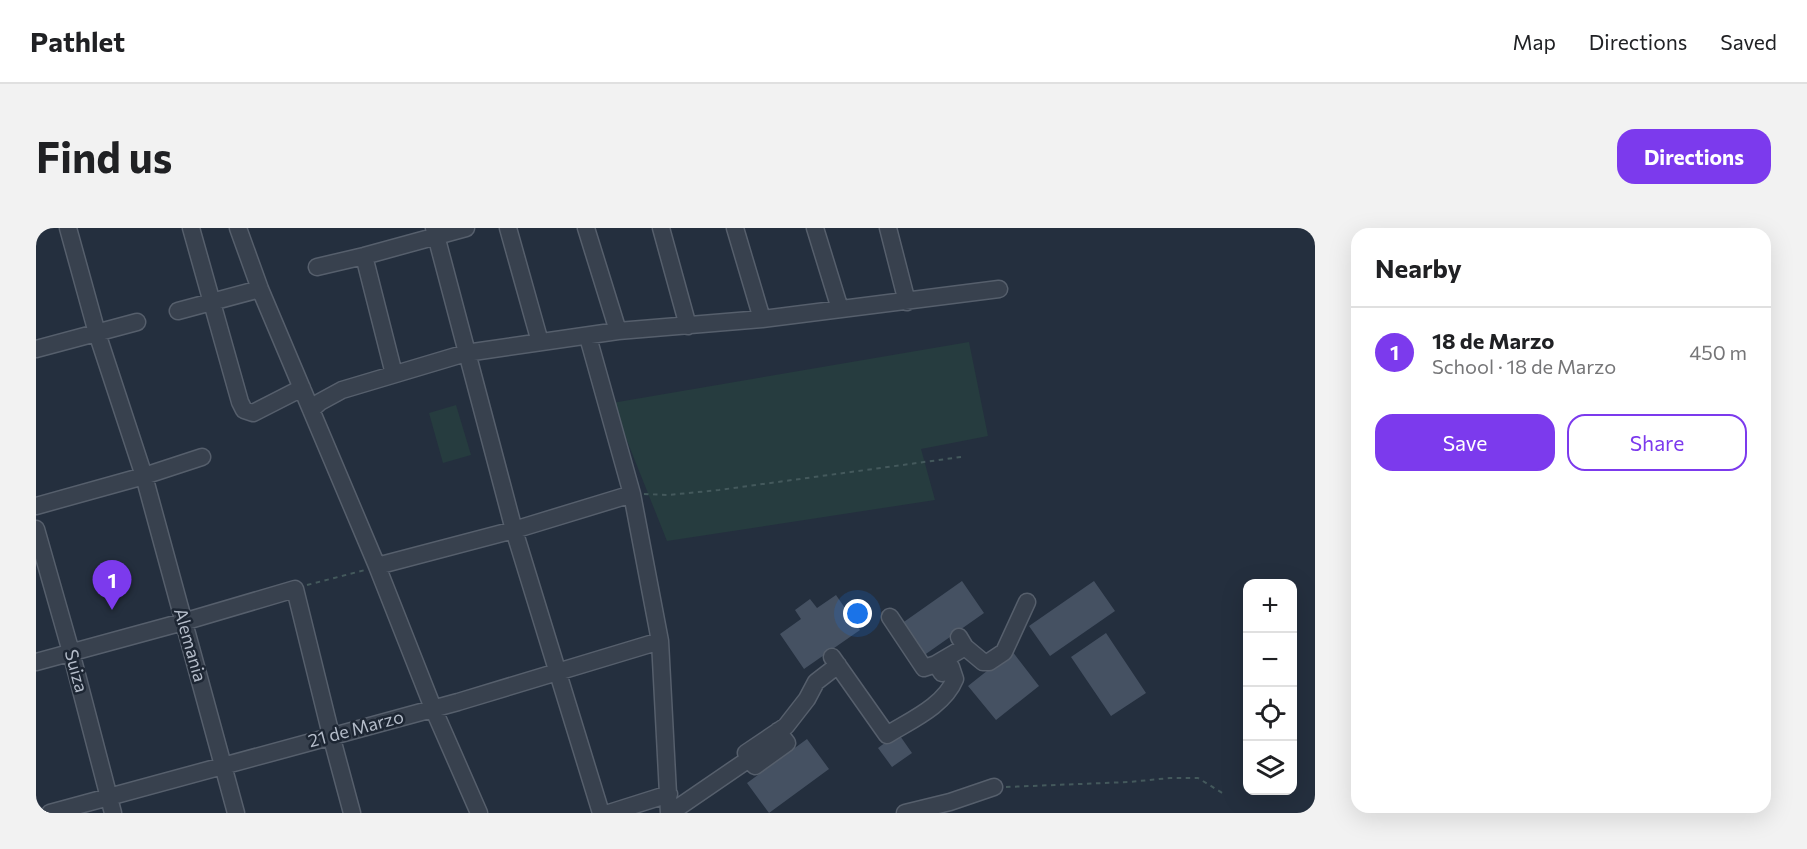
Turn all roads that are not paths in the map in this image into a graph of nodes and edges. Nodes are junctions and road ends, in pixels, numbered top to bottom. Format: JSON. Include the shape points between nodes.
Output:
{"nodes":[{"id":1,"x":68,"y":228,"type":"edge"},
{"id":2,"x":191,"y":228,"type":"edge"},
{"id":3,"x":238,"y":228,"type":"edge"},
{"id":4,"x":466,"y":228,"type":"edge"},
{"id":5,"x":508,"y":228,"type":"edge"},
{"id":6,"x":586,"y":228,"type":"edge"},
{"id":7,"x":661,"y":228,"type":"edge"},
{"id":8,"x":735,"y":228,"type":"edge"},
{"id":9,"x":815,"y":228,"type":"edge"},
{"id":10,"x":888,"y":228,"type":"edge"},
{"id":11,"x":436,"y":232,"type":"edge"},
{"id":12,"x":364,"y":256,"type":"junction"},
{"id":13,"x":317,"y":267,"type":"dead end"},
{"id":14,"x":260,"y":289,"type":"junction"},
{"id":15,"x":999,"y":290,"type":"dead end"},
{"id":16,"x":212,"y":302,"type":"junction"},
{"id":17,"x":907,"y":302,"type":"junction"},
{"id":18,"x":840,"y":309,"type":"junction"},
{"id":19,"x":178,"y":311,"type":"dead end"},
{"id":20,"x":762,"y":319,"type":"junction"},
{"id":21,"x":137,"y":322,"type":"dead end"},
{"id":22,"x":688,"y":326,"type":"junction"},
{"id":23,"x":618,"y":332,"type":"junction"},
{"id":24,"x":97,"y":333,"type":"junction"},
{"id":25,"x":588,"y":337,"type":"junction"},
{"id":26,"x":540,"y":342,"type":"junction"},
{"id":27,"x":36,"y":349,"type":"edge"},
{"id":28,"x":466,"y":353,"type":"junction"},
{"id":29,"x":394,"y":374,"type":"junction"},
{"id":30,"x":302,"y":388,"type":"junction"},
{"id":31,"x":311,"y":410,"type":"junction"},
{"id":32,"x":202,"y":457,"type":"dead end"},
{"id":33,"x":144,"y":476,"type":"junction"},
{"id":34,"x":632,"y":494,"type":"junction"},
{"id":35,"x":36,"y":506,"type":"edge"},
{"id":36,"x":36,"y":529,"type":"edge"},
{"id":37,"x":514,"y":530,"type":"junction"},
{"id":38,"x":377,"y":566,"type":"junction"},
{"id":39,"x":1027,"y":602,"type":"dead end"},
{"id":40,"x":890,"y":617,"type":"dead end"},
{"id":41,"x":183,"y":622,"type":"junction"},
{"id":42,"x":660,"y":641,"type":"junction"},
{"id":43,"x":71,"y":652,"type":"junction"},
{"id":44,"x":36,"y":662,"type":"edge"},
{"id":45,"x":944,"y":663,"type":"junction"},
{"id":46,"x":558,"y":671,"type":"junction"},
{"id":47,"x":433,"y":708,"type":"junction"},
{"id":48,"x":331,"y":735,"type":"junction"},
{"id":49,"x":224,"y":765,"type":"junction"},
{"id":50,"x":994,"y":787,"type":"road end"},
{"id":51,"x":669,"y":794,"type":"junction"},
{"id":52,"x":111,"y":805,"type":"edge"},
{"id":53,"x":914,"y":812,"type":"edge"},
{"id":54,"x":50,"y":813,"type":"edge"},
{"id":55,"x":236,"y":813,"type":"edge"},
{"id":56,"x":352,"y":813,"type":"edge"},
{"id":57,"x":479,"y":813,"type":"edge"},
{"id":58,"x":601,"y":813,"type":"edge"},
{"id":59,"x":609,"y":813,"type":"edge"},
{"id":60,"x":670,"y":813,"type":"edge"}],
"edges":[{"from":1,"to":24,"type":"street","name":"Alemania"},
{"from":2,"to":16,"type":"street"},
{"from":3,"to":14,"type":"street"},
{"from":4,"to":11,"type":"street"},
{"from":5,"to":26,"type":"street"},
{"from":6,"to":23,"type":"street"},
{"from":7,"to":22,"type":"street"},
{"from":8,"to":20,"type":"street"},
{"from":9,"to":18,"type":"street"},
{"from":10,"to":17,"type":"street"},
{"from":11,"to":12,"type":"street"},
{"from":11,"to":28,"type":"street"},
{"from":12,"to":13,"type":"street"},
{"from":12,"to":29,"type":"street"},
{"from":14,"to":16,"type":"street"},
{"from":14,"to":30,"type":"street"},
{"from":15,"to":17,"type":"street"},
{"from":16,"to":19,"type":"street"},
{"from":16,"to":30,"type":"street","via":[[244,410],[253,413]]},
{"from":17,"to":18,"type":"street"},
{"from":18,"to":20,"type":"street"},
{"from":20,"to":22,"type":"street"},
{"from":21,"to":24,"type":"street"},
{"from":22,"to":23,"type":"street"},
{"from":23,"to":25,"type":"street"},
{"from":24,"to":27,"type":"street"},
{"from":24,"to":33,"type":"street","name":"Alemania"},
{"from":25,"to":26,"type":"street"},
{"from":25,"to":34,"type":"street"},
{"from":26,"to":28,"type":"street"},
{"from":28,"to":29,"type":"street"},
{"from":28,"to":37,"type":"street"},
{"from":29,"to":31,"type":"street","via":[[342,390]]},
{"from":30,"to":31,"type":"street"},
{"from":31,"to":38,"type":"street"},
{"from":32,"to":33,"type":"street"},
{"from":33,"to":35,"type":"street"},
{"from":33,"to":41,"type":"street","name":"Alemania"},
{"from":34,"to":37,"type":"street"},
{"from":34,"to":42,"type":"street"},
{"from":36,"to":43,"type":"street","name":"Suiza"},
{"from":37,"to":38,"type":"street"},
{"from":37,"to":46,"type":"street"},
{"from":38,"to":47,"type":"street"},
{"from":39,"to":45,"type":"street","via":[[1004,652],[983,662],[962,642]]},
{"from":40,"to":45,"type":"street","via":[[924,668]]},
{"from":41,"to":43,"type":"street"},
{"from":41,"to":48,"type":"street","via":[[295,589]]},
{"from":41,"to":49,"type":"street","name":"Alemania"},
{"from":42,"to":46,"type":"street","name":"21 de Marzo"},
{"from":42,"to":51,"type":"street"},
{"from":43,"to":44,"type":"street"},
{"from":43,"to":52,"type":"street","name":"Suiza"},
{"from":45,"to":60,"type":"street","via":[[955,679],[943,699],[887,735],[835,661],[786,726],[778,731],[787,743],[755,766],[749,759]]},
{"from":46,"to":47,"type":"street","name":"21 de Marzo"},
{"from":46,"to":58,"type":"street"},
{"from":47,"to":48,"type":"street","name":"21 de Marzo"},
{"from":47,"to":57,"type":"street"},
{"from":48,"to":49,"type":"street","name":"21 de Marzo"},
{"from":48,"to":56,"type":"street"},
{"from":49,"to":52,"type":"street","name":"21 de Marzo"},
{"from":49,"to":55,"type":"street","name":"Alemania"},
{"from":50,"to":53,"type":"street"},
{"from":51,"to":59,"type":"street"},
{"from":51,"to":60,"type":"street"},
{"from":52,"to":54,"type":"street","name":"21 de Marzo"}]}
